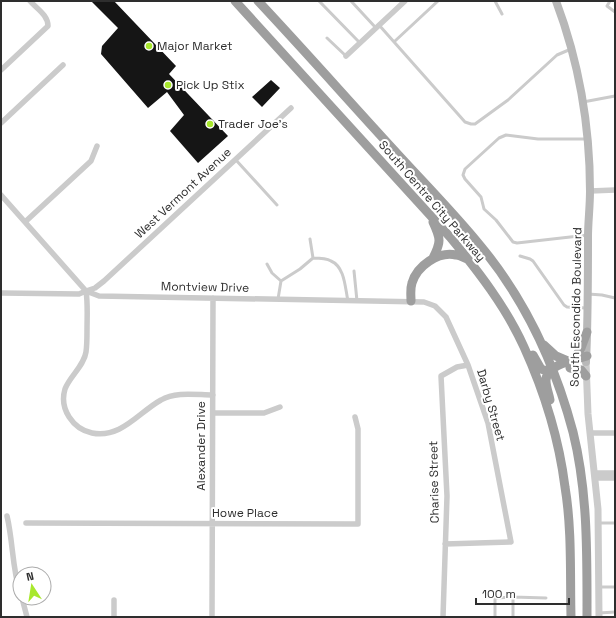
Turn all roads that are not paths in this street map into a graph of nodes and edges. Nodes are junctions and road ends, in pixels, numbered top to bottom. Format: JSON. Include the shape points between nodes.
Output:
{"nodes":[{"id":1,"x":30,"y":1,"type":"edge"},
{"id":2,"x":235,"y":1,"type":"edge"},
{"id":3,"x":258,"y":1,"type":"edge"},
{"id":4,"x":319,"y":1,"type":"edge"},
{"id":5,"x":351,"y":1,"type":"edge"},
{"id":6,"x":405,"y":1,"type":"edge"},
{"id":7,"x":438,"y":1,"type":"edge"},
{"id":8,"x":495,"y":1,"type":"edge"},
{"id":9,"x":556,"y":1,"type":"edge"},
{"id":10,"x":610,"y":1,"type":"edge"},
{"id":11,"x":615,"y":12,"type":"edge"},
{"id":12,"x":502,"y":14,"type":"dead end"},
{"id":13,"x":377,"y":27,"type":"junction"},
{"id":14,"x":327,"y":38,"type":"dead end"},
{"id":15,"x":395,"y":41,"type":"junction"},
{"id":16,"x":360,"y":43,"type":"junction"},
{"id":17,"x":572,"y":49,"type":"junction"},
{"id":18,"x":346,"y":56,"type":"joint"},
{"id":19,"x":63,"y":65,"type":"dead end"},
{"id":20,"x":1,"y":70,"type":"edge"},
{"id":21,"x":615,"y":96,"type":"edge"},
{"id":22,"x":583,"y":102,"type":"junction"},
{"id":23,"x":292,"y":108,"type":"dead end"},
{"id":24,"x":1,"y":123,"type":"edge"},
{"id":25,"x":587,"y":139,"type":"junction"},
{"id":26,"x":97,"y":146,"type":"dead end"},
{"id":27,"x":236,"y":159,"type":"junction"},
{"id":28,"x":615,"y":190,"type":"edge"},
{"id":29,"x":590,"y":191,"type":"junction"},
{"id":30,"x":1,"y":195,"type":"edge"},
{"id":31,"x":277,"y":205,"type":"dead end"},
{"id":32,"x":429,"y":214,"type":"junction"},
{"id":33,"x":25,"y":222,"type":"junction"},
{"id":34,"x":588,"y":235,"type":"junction"},
{"id":35,"x":310,"y":239,"type":"dead end"},
{"id":36,"x":520,"y":256,"type":"dead end"},
{"id":37,"x":313,"y":258,"type":"junction"},
{"id":38,"x":433,"y":258,"type":"junction"},
{"id":39,"x":469,"y":260,"type":"junction"},
{"id":40,"x":267,"y":264,"type":"dead end"},
{"id":41,"x":354,"y":271,"type":"dead end"},
{"id":42,"x":281,"y":281,"type":"junction"},
{"id":43,"x":86,"y":291,"type":"junction"},
{"id":44,"x":1,"y":293,"type":"edge"},
{"id":45,"x":588,"y":294,"type":"junction"},
{"id":46,"x":213,"y":298,"type":"junction"},
{"id":47,"x":615,"y":298,"type":"edge"},
{"id":48,"x":278,"y":299,"type":"junction"},
{"id":49,"x":348,"y":301,"type":"junction"},
{"id":50,"x":357,"y":301,"type":"junction"},
{"id":51,"x":411,"y":301,"type":"junction"},
{"id":52,"x":587,"y":308,"type":"junction"},
{"id":53,"x":587,"y":332,"type":"junction"},
{"id":54,"x":519,"y":338,"type":"junction"},
{"id":55,"x":540,"y":341,"type":"junction"},
{"id":56,"x":586,"y":359,"type":"junction"},
{"id":57,"x":571,"y":363,"type":"junction"},
{"id":58,"x":468,"y":364,"type":"junction"},
{"id":59,"x":551,"y":371,"type":"junction"},
{"id":60,"x":586,"y":376,"type":"junction"},
{"id":61,"x":212,"y":395,"type":"junction"},
{"id":62,"x":280,"y":408,"type":"dead end"},
{"id":63,"x":213,"y":413,"type":"junction"},
{"id":64,"x":355,"y":417,"type":"dead end"},
{"id":65,"x":590,"y":433,"type":"junction"},
{"id":66,"x":615,"y":433,"type":"edge"},
{"id":67,"x":558,"y":447,"type":"junction"},
{"id":68,"x":615,"y":473,"type":"edge"},
{"id":69,"x":595,"y":476,"type":"junction"},
{"id":70,"x":615,"y":478,"type":"edge"},
{"id":71,"x":7,"y":516,"type":"dead end"},
{"id":72,"x":26,"y":523,"type":"dead end"},
{"id":73,"x":598,"y":523,"type":"junction"},
{"id":74,"x":615,"y":523,"type":"edge"},
{"id":75,"x":212,"y":524,"type":"junction"},
{"id":76,"x":445,"y":544,"type":"junction"},
{"id":77,"x":14,"y":566,"type":"edge"},
{"id":78,"x":598,"y":587,"type":"junction"},
{"id":79,"x":615,"y":588,"type":"edge"},
{"id":80,"x":513,"y":597,"type":"junction"},
{"id":81,"x":546,"y":598,"type":"dead end"},
{"id":82,"x":114,"y":600,"type":"dead end"},
{"id":83,"x":24,"y":606,"type":"edge"},
{"id":84,"x":615,"y":612,"type":"edge"},
{"id":85,"x":588,"y":614,"type":"edge"},
{"id":86,"x":599,"y":615,"type":"edge"},
{"id":87,"x":571,"y":616,"type":"edge"},
{"id":88,"x":27,"y":617,"type":"edge"},
{"id":89,"x":114,"y":617,"type":"edge"},
{"id":90,"x":212,"y":617,"type":"edge"},
{"id":91,"x":443,"y":617,"type":"edge"},
{"id":92,"x":495,"y":617,"type":"edge"},
{"id":93,"x":513,"y":617,"type":"edge"}],
"edges":[{"from":1,"to":20,"type":"street","via":[[45,16],[48,26]]},
{"from":2,"to":32,"type":"highway","name":"South Centre City Parkway"},
{"from":3,"to":55,"type":"highway","name":"South Centre City Parkway","via":[[480,244],[512,289]]},
{"from":4,"to":16,"type":"lane"},
{"from":5,"to":13,"type":"lane"},
{"from":6,"to":13,"type":"street"},
{"from":7,"to":15,"type":"lane"},
{"from":8,"to":12,"type":"lane"},
{"from":9,"to":17,"type":"main road","name":"South Escondido Boulevard"},
{"from":10,"to":11,"type":"lane","via":[[607,6]]},
{"from":13,"to":15,"type":"lane"},
{"from":13,"to":16,"type":"street"},
{"from":14,"to":18,"type":"lane"},
{"from":15,"to":17,"type":"lane","via":[[465,122],[471,124],[475,124],[508,100],[554,58]]},
{"from":16,"to":18,"type":"street"},
{"from":17,"to":22,"type":"main road","name":"South Escondido Boulevard"},
{"from":19,"to":24,"type":"street"},
{"from":21,"to":22,"type":"lane"},
{"from":22,"to":25,"type":"main road","name":"South Escondido Boulevard"},
{"from":23,"to":27,"type":"street","name":"West Vermont Avenue"},
{"from":25,"to":29,"type":"main road","name":"South Escondido Boulevard"},
{"from":25,"to":34,"type":"lane","via":[[538,139],[506,135],[499,138],[465,169],[463,175],[481,197],[484,210],[496,220],[513,242]]},
{"from":26,"to":33,"type":"street","via":[[91,161]]},
{"from":27,"to":31,"type":"lane"},
{"from":27,"to":43,"type":"street","name":"West Vermont Avenue","via":[[104,281]]},
{"from":28,"to":29,"type":"street"},
{"from":29,"to":34,"type":"main road","name":"South Escondido Boulevard"},
{"from":30,"to":33,"type":"street"},
{"from":32,"to":38,"type":"highway","via":[[440,243]]},
{"from":32,"to":39,"type":"highway","name":"South Centre City Parkway"},
{"from":33,"to":43,"type":"street"},
{"from":34,"to":45,"type":"main road","name":"South Escondido Boulevard"},
{"from":35,"to":37,"type":"lane"},
{"from":36,"to":52,"type":"lane","via":[[533,261],[564,305]]},
{"from":37,"to":42,"type":"lane"},
{"from":37,"to":49,"type":"lane","via":[[336,263],[343,278]]},
{"from":38,"to":39,"type":"highway","via":[[455,254]]},
{"from":38,"to":51,"type":"highway","via":[[420,268],[414,277]]},
{"from":39,"to":54,"type":"highway","name":"South Centre City Parkway","via":[[497,299]]},
{"from":40,"to":42,"type":"lane"},
{"from":41,"to":50,"type":"lane"},
{"from":42,"to":48,"type":"lane"},
{"from":43,"to":44,"type":"street","name":"Montview Drive","via":[[79,294]]},
{"from":43,"to":46,"type":"street","name":"Montview Drive","via":[[99,296]]},
{"from":43,"to":61,"type":"street","via":[[86,353],[65,389],[64,397],[66,411],[72,423],[94,434],[114,432],[162,399],[181,395]]},
{"from":45,"to":47,"type":"lane"},
{"from":45,"to":52,"type":"main road","name":"South Escondido Boulevard"},
{"from":46,"to":48,"type":"street","name":"Montview Drive"},
{"from":46,"to":61,"type":"street","name":"Alexander Drive"},
{"from":48,"to":49,"type":"street","name":"Montview Drive"},
{"from":49,"to":50,"type":"street","name":"Montview Drive"},
{"from":50,"to":51,"type":"street","name":"Montview Drive"},
{"from":51,"to":58,"type":"street","name":"Darby Street","via":[[435,306],[446,317]]},
{"from":52,"to":53,"type":"main road","name":"South Escondido Boulevard"},
{"from":53,"to":56,"type":"main road","name":"South Escondido Boulevard"},
{"from":53,"to":57,"type":"highway","via":[[581,348]]},
{"from":54,"to":59,"type":"highway","via":[[526,340],[541,369]]},
{"from":54,"to":67,"type":"highway","name":"South Centre City Parkway","via":[[537,378]]},
{"from":55,"to":57,"type":"highway","via":[[556,356]]},
{"from":55,"to":59,"type":"highway","name":"South Centre City Parkway"},
{"from":56,"to":57,"type":"highway"},
{"from":56,"to":60,"type":"street","name":"South Escondido Boulevard"},
{"from":57,"to":59,"type":"highway"},
{"from":57,"to":60,"type":"highway"},
{"from":58,"to":76,"type":"street","name":"Charise Street","via":[[441,376],[447,496]]},
{"from":58,"to":76,"type":"street","name":"Darby Street","via":[[488,422],[511,542]]},
{"from":59,"to":67,"type":"highway","via":[[546,382],[556,423]]},
{"from":59,"to":85,"type":"highway","name":"South Centre City Parkway","via":[[573,433],[582,485],[587,542]]},
{"from":60,"to":65,"type":"street","name":"South Escondido Boulevard"},
{"from":61,"to":63,"type":"street","name":"Alexander Drive"},
{"from":62,"to":63,"type":"street","via":[[264,413]]},
{"from":63,"to":75,"type":"street","name":"Alexander Drive"},
{"from":64,"to":75,"type":"street","name":"Howe Place","via":[[358,429],[358,524]]},
{"from":65,"to":66,"type":"street"},
{"from":65,"to":69,"type":"street","name":"South Escondido Boulevard"},
{"from":67,"to":87,"type":"highway","name":"South Centre City Parkway","via":[[566,487]]},
{"from":68,"to":69,"type":"street"},
{"from":69,"to":70,"type":"street"},
{"from":69,"to":73,"type":"street","name":"South Escondido Boulevard"},
{"from":71,"to":77,"type":"street"},
{"from":72,"to":75,"type":"street","name":"Howe Place"},
{"from":73,"to":74,"type":"lane"},
{"from":73,"to":78,"type":"street","name":"South Escondido Boulevard"},
{"from":75,"to":90,"type":"street","name":"Alexander Drive"},
{"from":76,"to":91,"type":"street","name":"Charise Street"},
{"from":78,"to":79,"type":"lane"},
{"from":78,"to":86,"type":"street","name":"South Escondido Boulevard"},
{"from":80,"to":81,"type":"lane"},
{"from":80,"to":92,"type":"lane","via":[[495,598]]},
{"from":80,"to":93,"type":"lane"},
{"from":82,"to":89,"type":"street"},
{"from":83,"to":88,"type":"street"},
{"from":84,"to":86,"type":"lane"}]}
